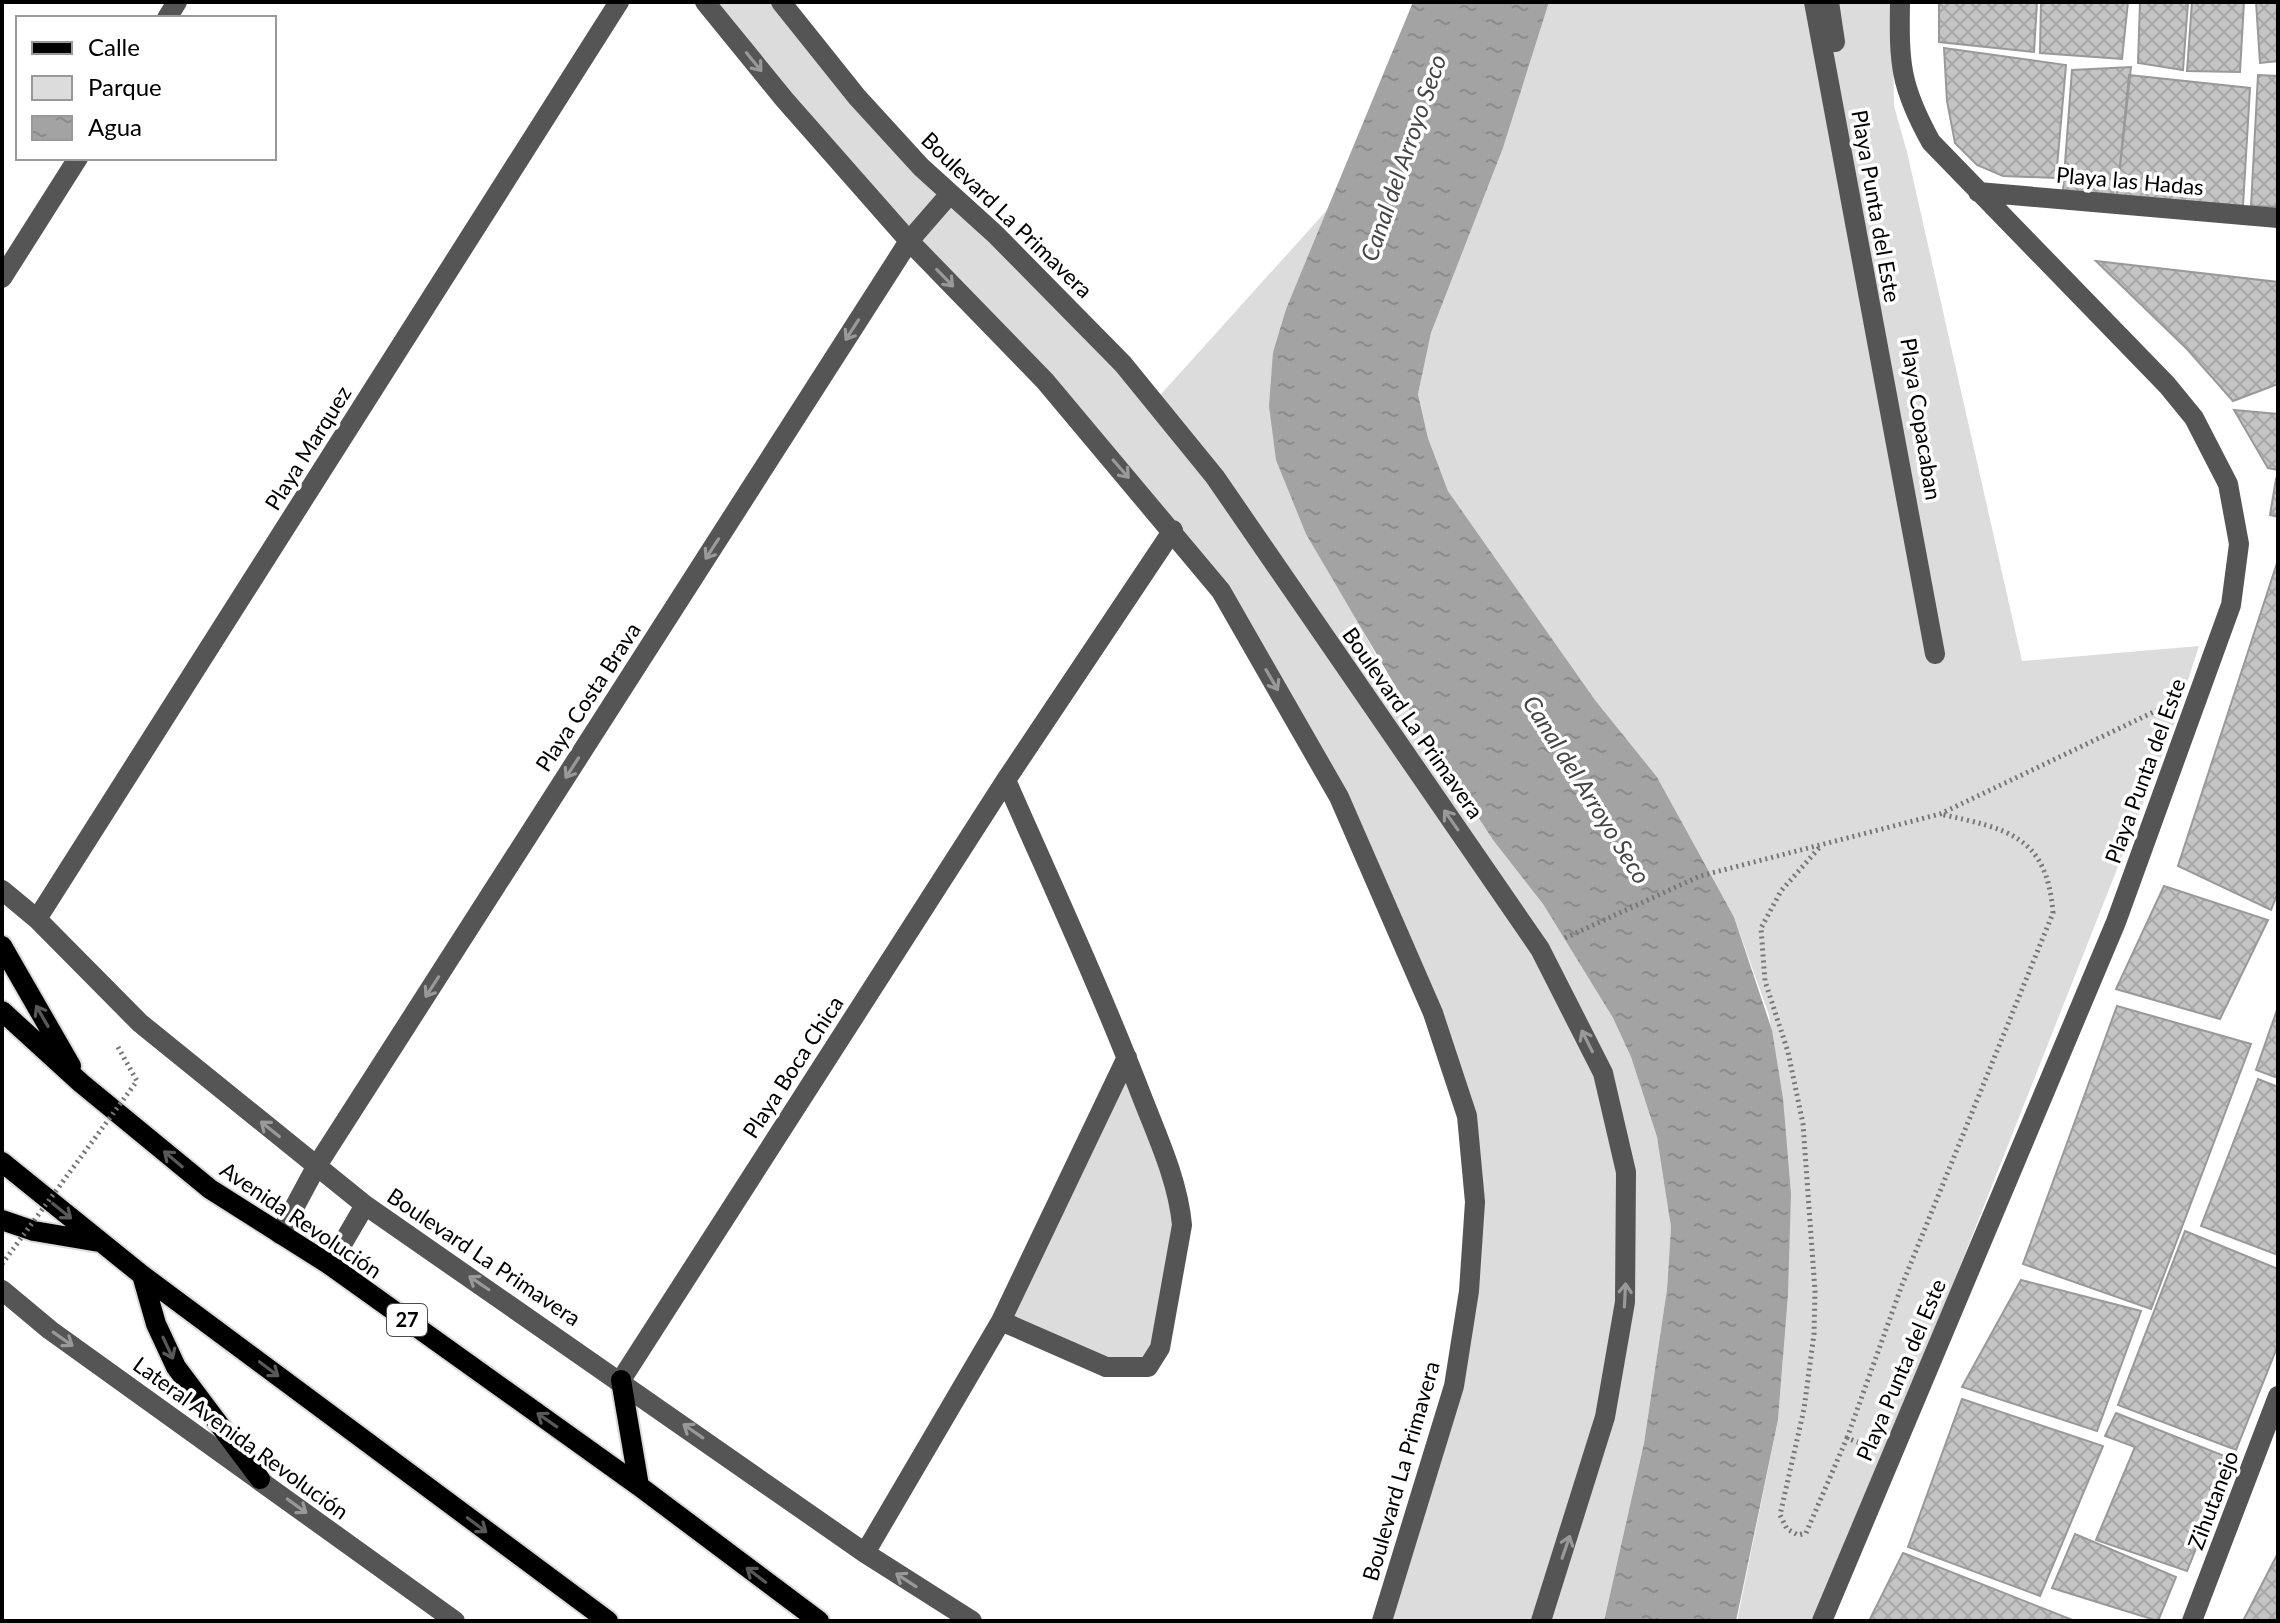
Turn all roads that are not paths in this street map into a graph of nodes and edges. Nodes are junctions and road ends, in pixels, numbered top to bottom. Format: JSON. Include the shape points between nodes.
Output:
{"nodes":[{"id":1,"x":619,"y":2,"type":"edge"},
{"id":2,"x":705,"y":2,"type":"edge"},
{"id":3,"x":781,"y":2,"type":"edge"},
{"id":4,"x":1814,"y":2,"type":"edge"},
{"id":5,"x":1829,"y":2,"type":"edge"},
{"id":6,"x":1900,"y":2,"type":"edge"},
{"id":7,"x":77,"y":160,"type":"edge"},
{"id":8,"x":1978,"y":192,"type":"junction"},
{"id":9,"x":949,"y":195,"type":"junction"},
{"id":10,"x":2278,"y":218,"type":"edge"},
{"id":11,"x":909,"y":241,"type":"junction"},
{"id":12,"x":2,"y":278,"type":"edge"},
{"id":13,"x":1173,"y":530,"type":"junction"},
{"id":14,"x":1935,"y":654,"type":"joint"},
{"id":15,"x":1006,"y":780,"type":"junction"},
{"id":16,"x":2,"y":890,"type":"edge"},
{"id":17,"x":37,"y":919,"type":"junction"},
{"id":18,"x":2,"y":946,"type":"edge"},
{"id":19,"x":2,"y":1011,"type":"edge"},
{"id":20,"x":1127,"y":1057,"type":"junction"},
{"id":21,"x":81,"y":1083,"type":"junction"},
{"id":22,"x":2,"y":1162,"type":"edge"},
{"id":23,"x":316,"y":1167,"type":"junction"},
{"id":24,"x":365,"y":1205,"type":"junction"},
{"id":25,"x":2,"y":1220,"type":"edge"},
{"id":26,"x":280,"y":1234,"type":"junction"},
{"id":27,"x":100,"y":1242,"type":"junction"},
{"id":28,"x":330,"y":1265,"type":"junction"},
{"id":29,"x":142,"y":1275,"type":"junction"},
{"id":30,"x":2,"y":1290,"type":"edge"},
{"id":31,"x":1001,"y":1321,"type":"junction"},
{"id":32,"x":621,"y":1380,"type":"junction"},
{"id":33,"x":2278,"y":1396,"type":"edge"},
{"id":34,"x":260,"y":1479,"type":"junction"},
{"id":35,"x":639,"y":1486,"type":"junction"},
{"id":36,"x":865,"y":1553,"type":"junction"},
{"id":37,"x":455,"y":1621,"type":"edge"},
{"id":38,"x":608,"y":1621,"type":"edge"},
{"id":39,"x":819,"y":1621,"type":"edge"},
{"id":40,"x":972,"y":1621,"type":"edge"},
{"id":41,"x":1382,"y":1621,"type":"edge"},
{"id":42,"x":1541,"y":1621,"type":"edge"},
{"id":43,"x":1822,"y":1621,"type":"edge"},
{"id":44,"x":2192,"y":1621,"type":"edge"}],
"edges":[{"from":1,"to":17,"type":"street","name":"Playa Marquez"},
{"from":2,"to":11,"type":"street","name":"Boulevard La Primavera","one_way":true},
{"from":3,"to":9,"type":"street","name":"Boulevard La Primavera","via":[[857,97]]},
{"from":4,"to":14,"type":"street","name":"Playa Punta del Este"},
{"from":5,"to":14,"type":"street","name":"Playa Copacaban"},
{"from":6,"to":8,"type":"street","name":"Playa Punta del Este","via":[[1899,68],[1910,106],[1931,142]]},
{"from":7,"to":12,"type":"street"},
{"from":8,"to":10,"type":"street","name":"Playa las Hadas"},
{"from":8,"to":43,"type":"street","name":"Playa Punta del Este","via":[[2194,418],[2228,484],[2239,544],[2231,605],[2116,922]]},
{"from":9,"to":11,"type":"street","name":"Playa Costa Brava"},
{"from":42,"to":9,"type":"street","name":"Boulevard La Primavera","one_way":true,"via":[[1605,1417],[1625,1302],[1626,1172],[1603,1073],[1540,949],[1215,477],[1123,364],[995,234]]},
{"from":11,"to":13,"type":"street","name":"Boulevard La Primavera","one_way":true,"via":[[1045,381]]},
{"from":11,"to":23,"type":"street","name":"Playa Costa Brava","one_way":true},
{"from":13,"to":15,"type":"street","name":"Playa Boca Chica"},
{"from":13,"to":41,"type":"street","name":"Boulevard La Primavera","one_way":true,"via":[[1221,591],[1339,797],[1433,1013],[1467,1116],[1475,1202],[1469,1291],[1454,1386]]},
{"from":15,"to":20,"type":"street"},
{"from":15,"to":32,"type":"street","name":"Playa Boca Chica"},
{"from":16,"to":17,"type":"street","name":"Boulevard La Primavera"},
{"from":23,"to":17,"type":"street","name":"Boulevard La Primavera","one_way":true,"via":[[140,1023]]},
{"from":21,"to":18,"type":"main road","one_way":true},
{"from":19,"to":21,"type":"main road","name":"Avenida Revolución","number":"27"},
{"from":20,"to":31,"type":"street"},
{"from":20,"to":31,"type":"street","via":[[1180,1205],[1182,1225],[1160,1348],[1148,1367],[1106,1367]]},
{"from":26,"to":21,"type":"main road","name":"Avenida Revolución","number":"27","one_way":true,"via":[[210,1189]]},
{"from":22,"to":27,"type":"main road","one_way":true},
{"from":23,"to":24,"type":"street","name":"Boulevard La Primavera"},
{"from":23,"to":26,"type":"street","name":"Playa Costa Brava"},
{"from":24,"to":28,"type":"street"},
{"from":32,"to":24,"type":"street","name":"Boulevard La Primavera","one_way":true},
{"from":25,"to":27,"type":"main road"},
{"from":26,"to":28,"type":"main road","name":"Avenida Revolución","number":"27"},
{"from":27,"to":29,"type":"main road"},
{"from":35,"to":28,"type":"main road","name":"Avenida Revolución","number":"27","one_way":true},
{"from":29,"to":34,"type":"main road","one_way":true,"via":[[176,1367]]},
{"from":29,"to":38,"type":"main road","one_way":true},
{"from":30,"to":34,"type":"street","name":"Lateral Avenida Revolución","one_way":true},
{"from":31,"to":36,"type":"street"},
{"from":32,"to":35,"type":"main road"},
{"from":36,"to":32,"type":"street","name":"Boulevard La Primavera","one_way":true},
{"from":33,"to":44,"type":"street","name":"Zihutanejo"},
{"from":34,"to":37,"type":"street","name":"Lateral Avenida Revolución","one_way":true},
{"from":39,"to":35,"type":"main road","name":"Avenida Revolución","number":"27","one_way":true},
{"from":40,"to":36,"type":"street","name":"Boulevard La Primavera","one_way":true}]}
